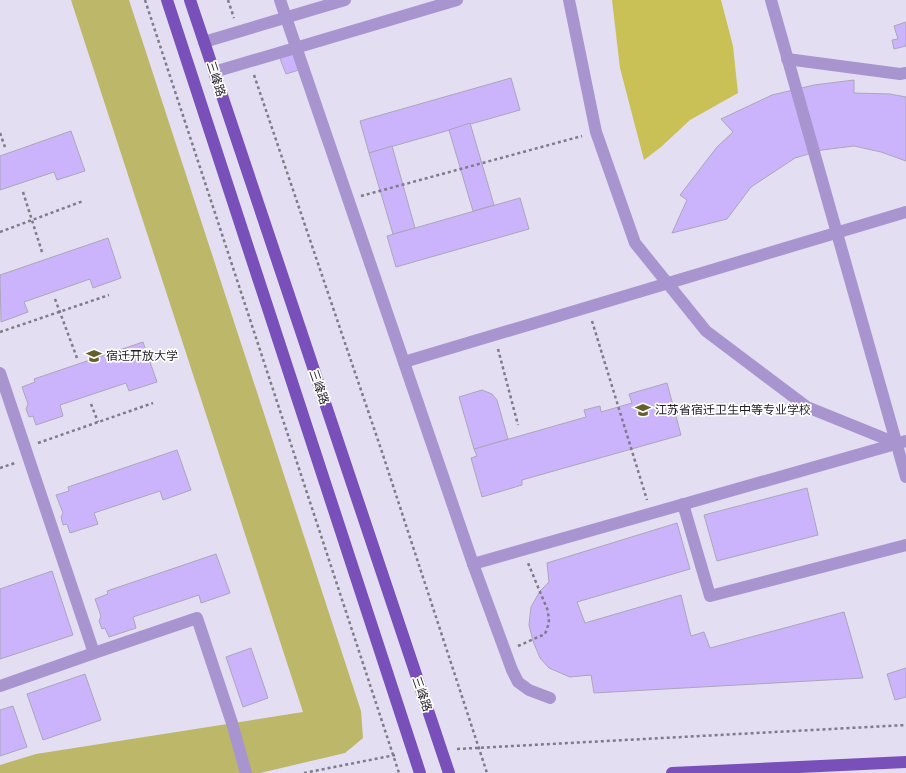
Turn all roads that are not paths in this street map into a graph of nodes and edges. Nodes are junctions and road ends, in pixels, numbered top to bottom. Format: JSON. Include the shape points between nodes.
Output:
{"nodes":[{"id":1,"x":167,"y":0,"type":"edge"},
{"id":2,"x":190,"y":0,"type":"edge"},
{"id":3,"x":280,"y":0,"type":"edge"},
{"id":4,"x":345,"y":0,"type":"edge"},
{"id":5,"x":456,"y":0,"type":"edge"},
{"id":6,"x":569,"y":0,"type":"edge"},
{"id":7,"x":771,"y":0,"type":"edge"},
{"id":8,"x":286,"y":18,"type":"junction"},
{"id":9,"x":204,"y":42,"type":"junction"},
{"id":10,"x":296,"y":47,"type":"junction"},
{"id":11,"x":788,"y":59,"type":"junction"},
{"id":12,"x":214,"y":72,"type":"junction"},
{"id":13,"x":906,"y":73,"type":"edge"},
{"id":14,"x":906,"y":212,"type":"edge"},
{"id":15,"x":837,"y":233,"type":"junction"},
{"id":16,"x":668,"y":283,"type":"junction"},
{"id":17,"x":404,"y":362,"type":"junction"},
{"id":18,"x":0,"y":373,"type":"edge"},
{"id":19,"x":901,"y":442,"type":"edge"},
{"id":20,"x":906,"y":477,"type":"edge"},
{"id":21,"x":683,"y":504,"type":"junction"},
{"id":22,"x":906,"y":545,"type":"edge"},
{"id":23,"x":473,"y":564,"type":"junction"},
{"id":24,"x":94,"y":653,"type":"junction"},
{"id":25,"x":0,"y":686,"type":"edge"},
{"id":26,"x":550,"y":698,"type":"dead end"},
{"id":27,"x":906,"y":762,"type":"edge"},
{"id":28,"x":246,"y":773,"type":"edge"},
{"id":29,"x":420,"y":773,"type":"edge"},
{"id":30,"x":449,"y":773,"type":"edge"},
{"id":31,"x":672,"y":773,"type":"edge"}],
"edges":[{"from":1,"to":29,"type":"main road","name":"三峰路"},
{"from":2,"to":9,"type":"main road","name":"三峰路"},
{"from":3,"to":8,"type":"lane"},
{"from":4,"to":8,"type":"lane"},
{"from":5,"to":10,"type":"lane"},
{"from":6,"to":16,"type":"lane","via":[[596,132],[635,243]]},
{"from":7,"to":11,"type":"lane"},
{"from":8,"to":9,"type":"lane"},
{"from":8,"to":10,"type":"lane"},
{"from":9,"to":12,"type":"main road","name":"三峰路"},
{"from":10,"to":12,"type":"lane"},
{"from":10,"to":17,"type":"lane"},
{"from":11,"to":13,"type":"lane"},
{"from":11,"to":15,"type":"lane"},
{"from":12,"to":30,"type":"main road","name":"三峰路"},
{"from":14,"to":15,"type":"lane"},
{"from":15,"to":16,"type":"lane"},
{"from":15,"to":19,"type":"lane"},
{"from":16,"to":17,"type":"lane"},
{"from":16,"to":19,"type":"lane","via":[[706,331],[806,407]]},
{"from":17,"to":23,"type":"lane"},
{"from":18,"to":24,"type":"lane"},
{"from":19,"to":20,"type":"lane"},
{"from":19,"to":21,"type":"lane"},
{"from":21,"to":22,"type":"lane","via":[[710,596]]},
{"from":21,"to":23,"type":"lane"},
{"from":23,"to":26,"type":"lane","via":[[518,682],[529,690]]},
{"from":24,"to":25,"type":"lane"},
{"from":24,"to":28,"type":"lane","via":[[197,618]]},
{"from":27,"to":31,"type":"main road"}]}
